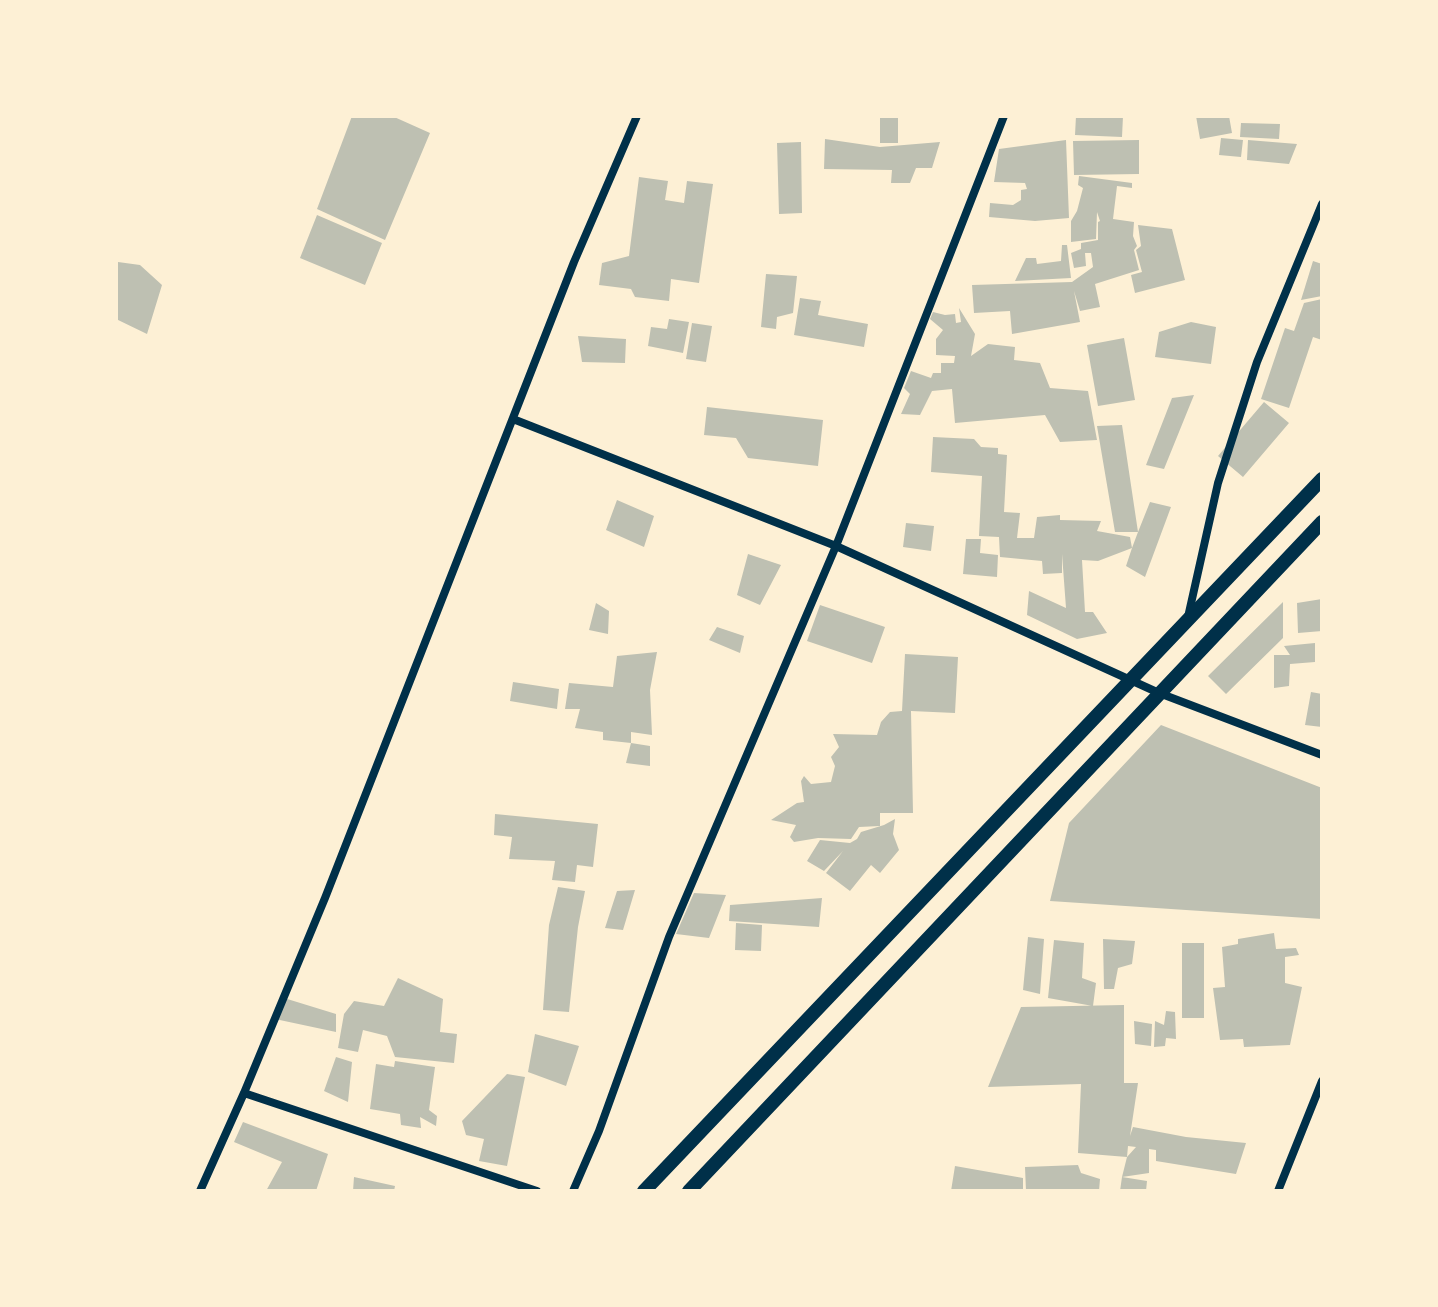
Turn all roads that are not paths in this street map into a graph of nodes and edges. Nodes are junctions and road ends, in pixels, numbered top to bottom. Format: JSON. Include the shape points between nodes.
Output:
{"nodes":[{"id":1,"x":637,"y":116,"type":"edge"},
{"id":2,"x":1004,"y":116,"type":"edge"},
{"id":3,"x":1322,"y":204,"type":"edge"},
{"id":4,"x":513,"y":419,"type":"junction"},
{"id":5,"x":1322,"y":479,"type":"edge"},
{"id":6,"x":1322,"y":522,"type":"edge"},
{"id":7,"x":836,"y":546,"type":"junction"},
{"id":8,"x":1187,"y":619,"type":"junction"},
{"id":9,"x":1131,"y":678,"type":"junction"},
{"id":10,"x":1159,"y":693,"type":"junction"},
{"id":11,"x":1322,"y":755,"type":"edge"},
{"id":12,"x":1322,"y":1081,"type":"edge"},
{"id":13,"x":244,"y":1093,"type":"junction"},
{"id":14,"x":200,"y":1191,"type":"edge"},
{"id":15,"x":537,"y":1191,"type":"edge"},
{"id":16,"x":573,"y":1191,"type":"edge"},
{"id":17,"x":644,"y":1191,"type":"edge"},
{"id":18,"x":689,"y":1191,"type":"edge"},
{"id":19,"x":1278,"y":1191,"type":"edge"}],
"edges":[{"from":1,"to":4,"type":"street"},
{"from":2,"to":7,"type":"street"},
{"from":3,"to":8,"type":"street","via":[[1257,362],[1218,483]]},
{"from":4,"to":7,"type":"street"},
{"from":4,"to":13,"type":"street"},
{"from":5,"to":8,"type":"street"},
{"from":6,"to":10,"type":"street"},
{"from":7,"to":9,"type":"street"},
{"from":7,"to":16,"type":"street","via":[[669,937]]},
{"from":8,"to":9,"type":"street"},
{"from":9,"to":10,"type":"street"},
{"from":9,"to":17,"type":"street"},
{"from":10,"to":11,"type":"street"},
{"from":10,"to":18,"type":"street"},
{"from":12,"to":19,"type":"street"},
{"from":13,"to":14,"type":"street"},
{"from":13,"to":15,"type":"street"}]}
